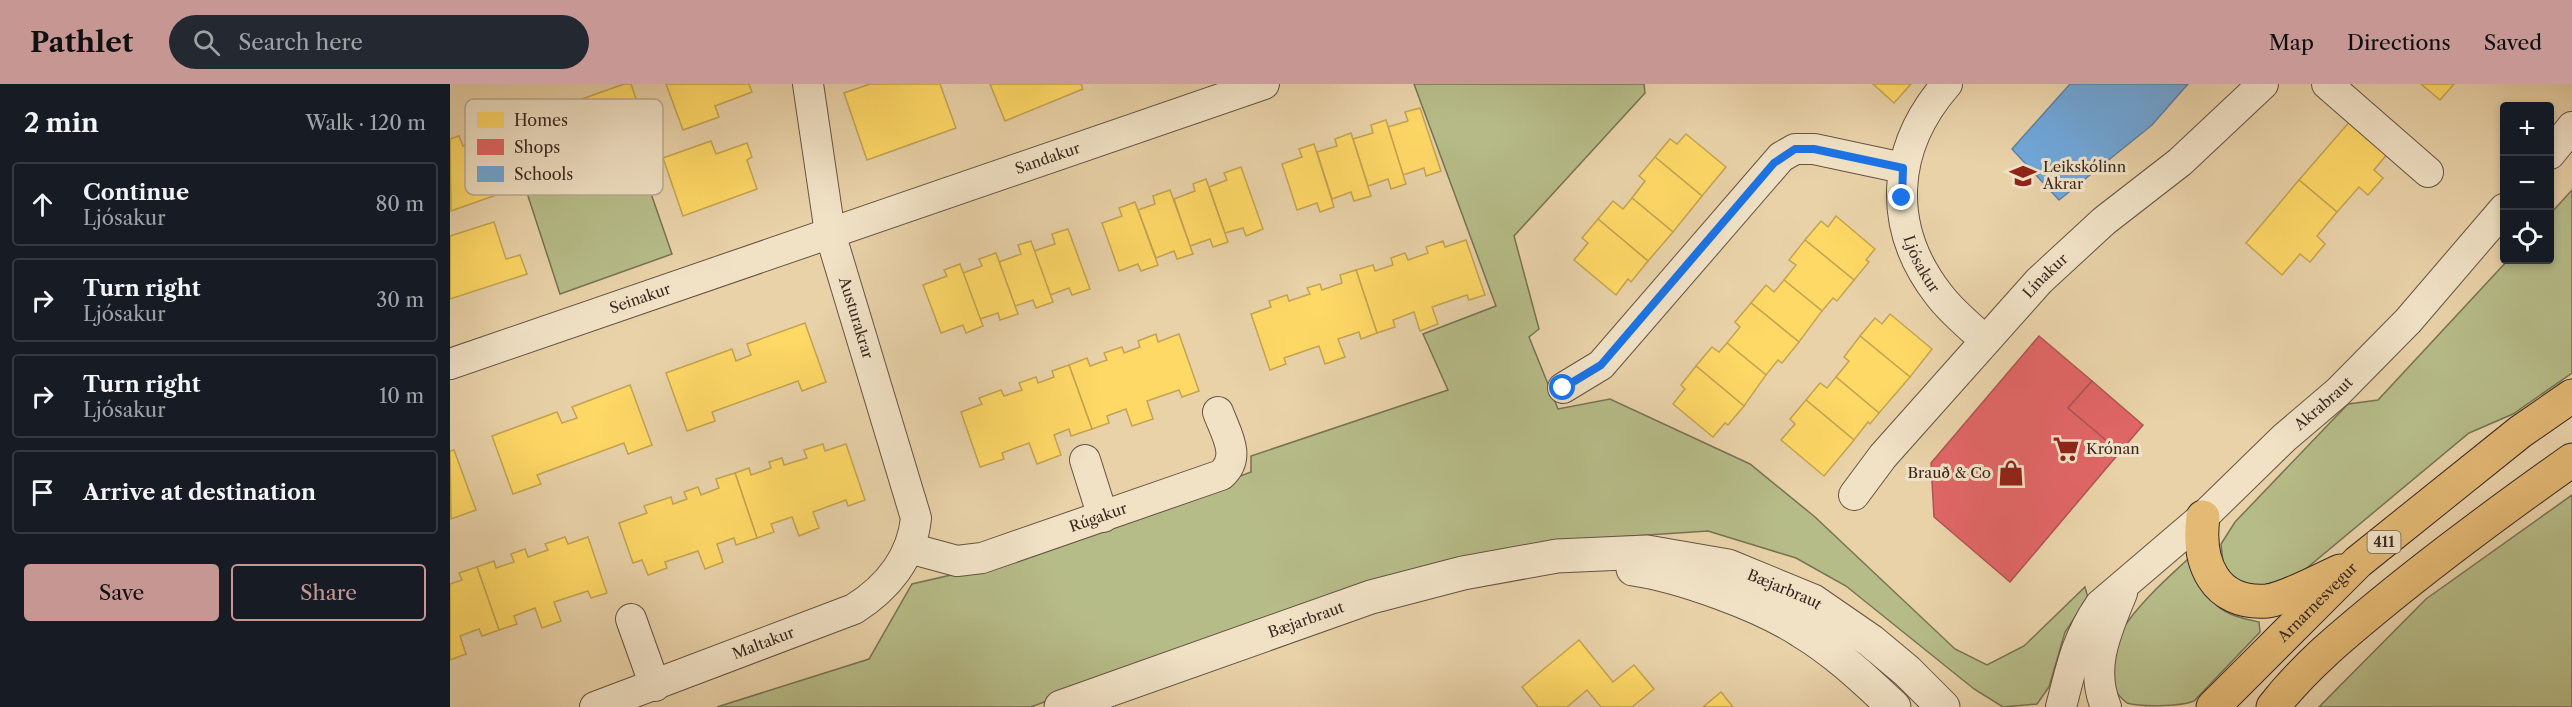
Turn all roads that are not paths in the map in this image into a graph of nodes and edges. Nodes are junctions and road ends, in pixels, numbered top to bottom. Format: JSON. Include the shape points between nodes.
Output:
{"nodes":[{"id":1,"x":808,"y":84,"type":"edge"},
{"id":2,"x":1264,"y":84,"type":"edge"},
{"id":3,"x":1947,"y":84,"type":"edge"},
{"id":4,"x":2263,"y":84,"type":"edge"},
{"id":5,"x":2327,"y":84,"type":"edge"},
{"id":6,"x":2572,"y":127,"type":"edge"},
{"id":7,"x":2554,"y":149,"type":"edge"},
{"id":8,"x":1903,"y":168,"type":"junction"},
{"id":9,"x":2428,"y":172,"type":"dead end"},
{"id":10,"x":2503,"y":210,"type":"edge"},
{"id":11,"x":830,"y":233,"type":"junction"},
{"id":12,"x":1985,"y":340,"type":"junction"},
{"id":13,"x":450,"y":364,"type":"edge"},
{"id":14,"x":1563,"y":388,"type":"dead end"},
{"id":15,"x":2572,"y":396,"type":"edge"},
{"id":16,"x":1218,"y":412,"type":"dead end"},
{"id":17,"x":1085,"y":460,"type":"dead end"},
{"id":18,"x":2572,"y":460,"type":"edge"},
{"id":19,"x":1854,"y":495,"type":"dead end"},
{"id":20,"x":2204,"y":516,"type":"junction"},
{"id":21,"x":1103,"y":517,"type":"junction"},
{"id":22,"x":909,"y":548,"type":"junction"},
{"id":23,"x":1557,"y":556,"type":"junction"},
{"id":24,"x":2358,"y":562,"type":"junction"},
{"id":25,"x":2127,"y":582,"type":"junction"},
{"id":26,"x":631,"y":619,"type":"dead end"},
{"id":27,"x":656,"y":686,"type":"junction"},
{"id":28,"x":595,"y":707,"type":"edge"},
{"id":29,"x":1061,"y":707,"type":"edge"},
{"id":30,"x":1894,"y":707,"type":"edge"},
{"id":31,"x":1943,"y":707,"type":"edge"},
{"id":32,"x":2061,"y":707,"type":"edge"},
{"id":33,"x":2106,"y":707,"type":"edge"},
{"id":34,"x":2213,"y":707,"type":"edge"},
{"id":35,"x":2272,"y":707,"type":"edge"}],
"edges":[{"from":1,"to":11,"type":"street","name":"Austurakrar"},
{"from":2,"to":11,"type":"street","name":"Sandakur"},
{"from":3,"to":8,"type":"street","name":"Ljósakur","via":[[1920,121]]},
{"from":4,"to":12,"type":"street","name":"Línakur","via":[[2180,162],[2071,249]]},
{"from":5,"to":9,"type":"street"},
{"from":6,"to":7,"type":"street"},
{"from":8,"to":12,"type":"street","name":"Ljósakur","via":[[1904,218],[1917,260],[1940,296]]},
{"from":8,"to":14,"type":"street","via":[[1814,149],[1795,149],[1781,157],[1601,365]]},
{"from":10,"to":20,"type":"street","name":"Akrabraut","via":[[2408,321]]},
{"from":11,"to":13,"type":"street","name":"Seinakur"},
{"from":11,"to":22,"type":"street","name":"Austurakrar","via":[[916,518]]},
{"from":12,"to":19,"type":"street","name":"Línakur","via":[[1883,456]]},
{"from":15,"to":24,"type":"main road","name":"Arnarnesvegur","number":"411","via":[[2520,432]]},
{"from":16,"to":21,"type":"street","name":"Rúgakur","via":[[1233,455],[1227,470]]},
{"from":17,"to":21,"type":"street"},
{"from":18,"to":35,"type":"main road","via":[[2428,566],[2341,637]]},
{"from":20,"to":24,"type":"main road","via":[[2200,536],[2206,564],[2223,590],[2239,599],[2268,601]]},
{"from":20,"to":25,"type":"street","name":"Akrabraut"},
{"from":21,"to":22,"type":"street","name":"Rúgakur","via":[[982,558],[957,561]]},
{"from":22,"to":27,"type":"street","name":"Maltakur","via":[[885,585],[854,609]]},
{"from":23,"to":29,"type":"street","name":"Bæjarbraut","via":[[1463,573],[1371,597]]},
{"from":23,"to":30,"type":"street","name":"Bæjarbraut","via":[[1639,570],[1717,593],[1773,615],[1828,650]]},
{"from":23,"to":31,"type":"street","name":"Bæjarbraut","via":[[1647,552],[1728,566],[1813,601],[1871,641]]},
{"from":24,"to":34,"type":"main road","name":"Arnarnesvegur","number":"411"},
{"from":25,"to":32,"type":"street","name":"Akrabraut","via":[[2100,605],[2088,622],[2077,645]]},
{"from":25,"to":33,"type":"street","name":"Akrabraut","via":[[2099,660]]},
{"from":26,"to":27,"type":"street"},
{"from":27,"to":28,"type":"street","name":"Maltakur"}]}
